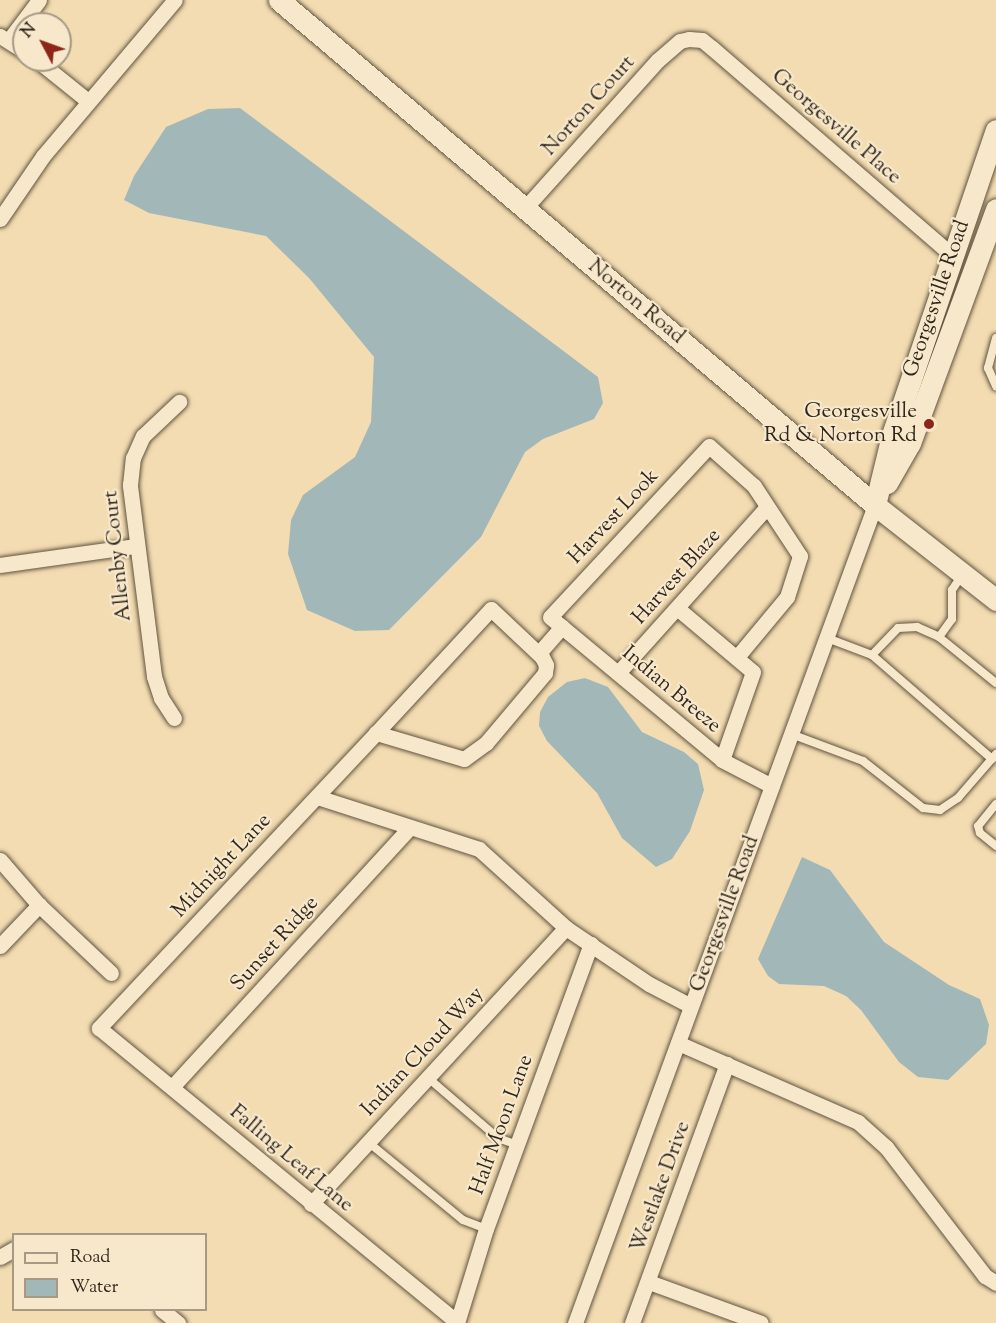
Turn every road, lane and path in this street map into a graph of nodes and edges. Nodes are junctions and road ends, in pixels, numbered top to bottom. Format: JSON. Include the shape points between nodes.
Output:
{"nodes":[{"id":1,"x":39,"y":0,"type":"edge"},
{"id":2,"x":175,"y":0,"type":"edge"},
{"id":3,"x":279,"y":0,"type":"edge"},
{"id":4,"x":5,"y":38,"type":"edge"},
{"id":5,"x":689,"y":39,"type":"joint"},
{"id":6,"x":52,"y":72,"type":"edge"},
{"id":7,"x":88,"y":102,"type":"junction"},
{"id":8,"x":996,"y":130,"type":"edge"},
{"id":9,"x":525,"y":208,"type":"junction"},
{"id":10,"x":996,"y":209,"type":"edge"},
{"id":11,"x":1,"y":216,"type":"edge"},
{"id":12,"x":952,"y":255,"type":"junction"},
{"id":13,"x":996,"y":338,"type":"edge"},
{"id":14,"x":992,"y":368,"type":"edge"},
{"id":15,"x":996,"y":386,"type":"edge"},
{"id":16,"x":179,"y":402,"type":"dead end"},
{"id":17,"x":875,"y":505,"type":"junction"},
{"id":18,"x":766,"y":507,"type":"junction"},
{"id":19,"x":136,"y":546,"type":"junction"},
{"id":20,"x":0,"y":565,"type":"edge"},
{"id":21,"x":963,"y":574,"type":"junction"},
{"id":22,"x":995,"y":596,"type":"edge"},
{"id":23,"x":677,"y":608,"type":"junction"},
{"id":24,"x":556,"y":622,"type":"junction"},
{"id":25,"x":939,"y":637,"type":"junction"},
{"id":26,"x":827,"y":638,"type":"junction"},
{"id":27,"x":539,"y":653,"type":"junction"},
{"id":28,"x":872,"y":655,"type":"junction"},
{"id":29,"x":737,"y":657,"type":"junction"},
{"id":30,"x":618,"y":674,"type":"junction"},
{"id":31,"x":996,"y":683,"type":"edge"},
{"id":32,"x":174,"y":718,"type":"dead end"},
{"id":33,"x":376,"y":733,"type":"junction"},
{"id":34,"x":791,"y":734,"type":"junction"},
{"id":35,"x":994,"y":756,"type":"edge"},
{"id":36,"x":722,"y":759,"type":"junction"},
{"id":37,"x":772,"y":786,"type":"junction"},
{"id":38,"x":317,"y":796,"type":"junction"},
{"id":39,"x":996,"y":804,"type":"edge"},
{"id":40,"x":408,"y":829,"type":"junction"},
{"id":41,"x":996,"y":846,"type":"edge"},
{"id":42,"x":0,"y":860,"type":"edge"},
{"id":43,"x":39,"y":905,"type":"junction"},
{"id":44,"x":566,"y":928,"type":"junction"},
{"id":45,"x":591,"y":944,"type":"junction"},
{"id":46,"x":0,"y":946,"type":"edge"},
{"id":47,"x":111,"y":973,"type":"dead end"},
{"id":48,"x":692,"y":1006,"type":"junction"},
{"id":49,"x":99,"y":1028,"type":"joint"},
{"id":50,"x":678,"y":1043,"type":"junction"},
{"id":51,"x":727,"y":1064,"type":"junction"},
{"id":52,"x":427,"y":1077,"type":"junction"},
{"id":53,"x":172,"y":1087,"type":"junction"},
{"id":54,"x":368,"y":1142,"type":"junction"},
{"id":55,"x":517,"y":1145,"type":"junction"},
{"id":56,"x":311,"y":1204,"type":"junction"},
{"id":57,"x":486,"y":1229,"type":"junction"},
{"id":58,"x":649,"y":1282,"type":"junction"},
{"id":59,"x":996,"y":1283,"type":"edge"},
{"id":60,"x":163,"y":1311,"type":"edge"},
{"id":61,"x":178,"y":1323,"type":"edge"},
{"id":62,"x":457,"y":1323,"type":"edge"},
{"id":63,"x":575,"y":1323,"type":"edge"},
{"id":64,"x":632,"y":1323,"type":"edge"},
{"id":65,"x":761,"y":1323,"type":"edge"}],
"edges":[{"from":1,"to":4,"type":"street"},
{"from":2,"to":7,"type":"street"},
{"from":3,"to":9,"type":"main road","name":"Norton Road"},
{"from":5,"to":9,"type":"street","name":"Norton Court","via":[[680,40],[658,60]]},
{"from":5,"to":12,"type":"street","name":"Georgesville Place","via":[[702,40],[712,48]]},
{"from":6,"to":7,"type":"street"},
{"from":7,"to":11,"type":"street","via":[[43,156]]},
{"from":8,"to":12,"type":"main road","name":"Georgesville Road"},
{"from":9,"to":17,"type":"main road","name":"Norton Road"},
{"from":10,"to":17,"type":"main road","name":"Georgesville Road","via":[[910,443]]},
{"from":12,"to":17,"type":"main road","name":"Georgesville Road","via":[[892,435]]},
{"from":13,"to":14,"type":"lane"},
{"from":14,"to":15,"type":"lane"},
{"from":16,"to":19,"type":"street","name":"Allenby Court","via":[[143,436],[133,458],[131,513]]},
{"from":17,"to":21,"type":"main road","name":"Norton Road"},
{"from":17,"to":26,"type":"street","name":"Georgesville Road"},
{"from":18,"to":23,"type":"street","name":"Harvest Blaze"},
{"from":18,"to":24,"type":"street","name":"Harvest Look","via":[[754,486],[709,446]]},
{"from":18,"to":29,"type":"street","via":[[800,556],[787,597]]},
{"from":19,"to":20,"type":"street"},
{"from":19,"to":32,"type":"street","name":"Allenby Court","via":[[154,676],[161,698]]},
{"from":21,"to":22,"type":"main road","name":"Norton Road"},
{"from":21,"to":25,"type":"lane","via":[[952,590],[952,620]]},
{"from":23,"to":29,"type":"street"},
{"from":23,"to":30,"type":"street","name":"Harvest Blaze"},
{"from":24,"to":27,"type":"street"},
{"from":24,"to":30,"type":"street","name":"Indian Breeze"},
{"from":25,"to":28,"type":"lane","via":[[917,627],[897,628]]},
{"from":25,"to":31,"type":"lane"},
{"from":26,"to":28,"type":"lane"},
{"from":26,"to":34,"type":"street","name":"Georgesville Road"},
{"from":27,"to":33,"type":"street","via":[[546,665],[545,673],[486,743],[464,759]]},
{"from":27,"to":33,"type":"street","name":"Midnight Lane","via":[[491,609]]},
{"from":28,"to":35,"type":"lane"},
{"from":29,"to":36,"type":"street","via":[[753,672],[752,683]]},
{"from":30,"to":36,"type":"street","name":"Indian Breeze"},
{"from":33,"to":38,"type":"street","name":"Midnight Lane"},
{"from":34,"to":35,"type":"lane","via":[[863,761],[923,808],[939,810],[958,798]]},
{"from":34,"to":37,"type":"street","name":"Georgesville Road"},
{"from":36,"to":37,"type":"street","name":"Indian Breeze"},
{"from":37,"to":48,"type":"street","name":"Georgesville Road"},
{"from":38,"to":40,"type":"street"},
{"from":38,"to":49,"type":"street","name":"Midnight Lane"},
{"from":39,"to":41,"type":"lane","via":[[978,826]]},
{"from":40,"to":44,"type":"street","via":[[478,849]]},
{"from":40,"to":53,"type":"street","name":"Sunset Ridge"},
{"from":42,"to":43,"type":"street"},
{"from":43,"to":46,"type":"street"},
{"from":43,"to":47,"type":"street"},
{"from":44,"to":45,"type":"street"},
{"from":44,"to":52,"type":"street","name":"Indian Cloud Way"},
{"from":45,"to":48,"type":"street","via":[[649,984]]},
{"from":45,"to":55,"type":"street","name":"Half Moon Lane"},
{"from":48,"to":50,"type":"street","name":"Georgesville Road"},
{"from":49,"to":53,"type":"street","name":"Falling Leaf Lane"},
{"from":50,"to":51,"type":"street"},
{"from":50,"to":63,"type":"street","name":"Georgesville Road"},
{"from":51,"to":58,"type":"street","name":"Westlake Drive"},
{"from":51,"to":59,"type":"street","via":[[858,1122],[886,1147],[985,1276]]},
{"from":52,"to":54,"type":"street","name":"Indian Cloud Way"},
{"from":52,"to":55,"type":"lane","via":[[498,1138]]},
{"from":53,"to":56,"type":"street","name":"Falling Leaf Lane"},
{"from":54,"to":56,"type":"street","name":"Indian Cloud Way"},
{"from":54,"to":57,"type":"lane","via":[[462,1220]]},
{"from":55,"to":57,"type":"street","name":"Half Moon Lane"},
{"from":56,"to":62,"type":"street","name":"Falling Leaf Lane"},
{"from":57,"to":62,"type":"street","name":"Half Moon Lane"},
{"from":58,"to":64,"type":"street","name":"Westlake Drive"},
{"from":58,"to":65,"type":"street"},
{"from":60,"to":61,"type":"street"}]}
